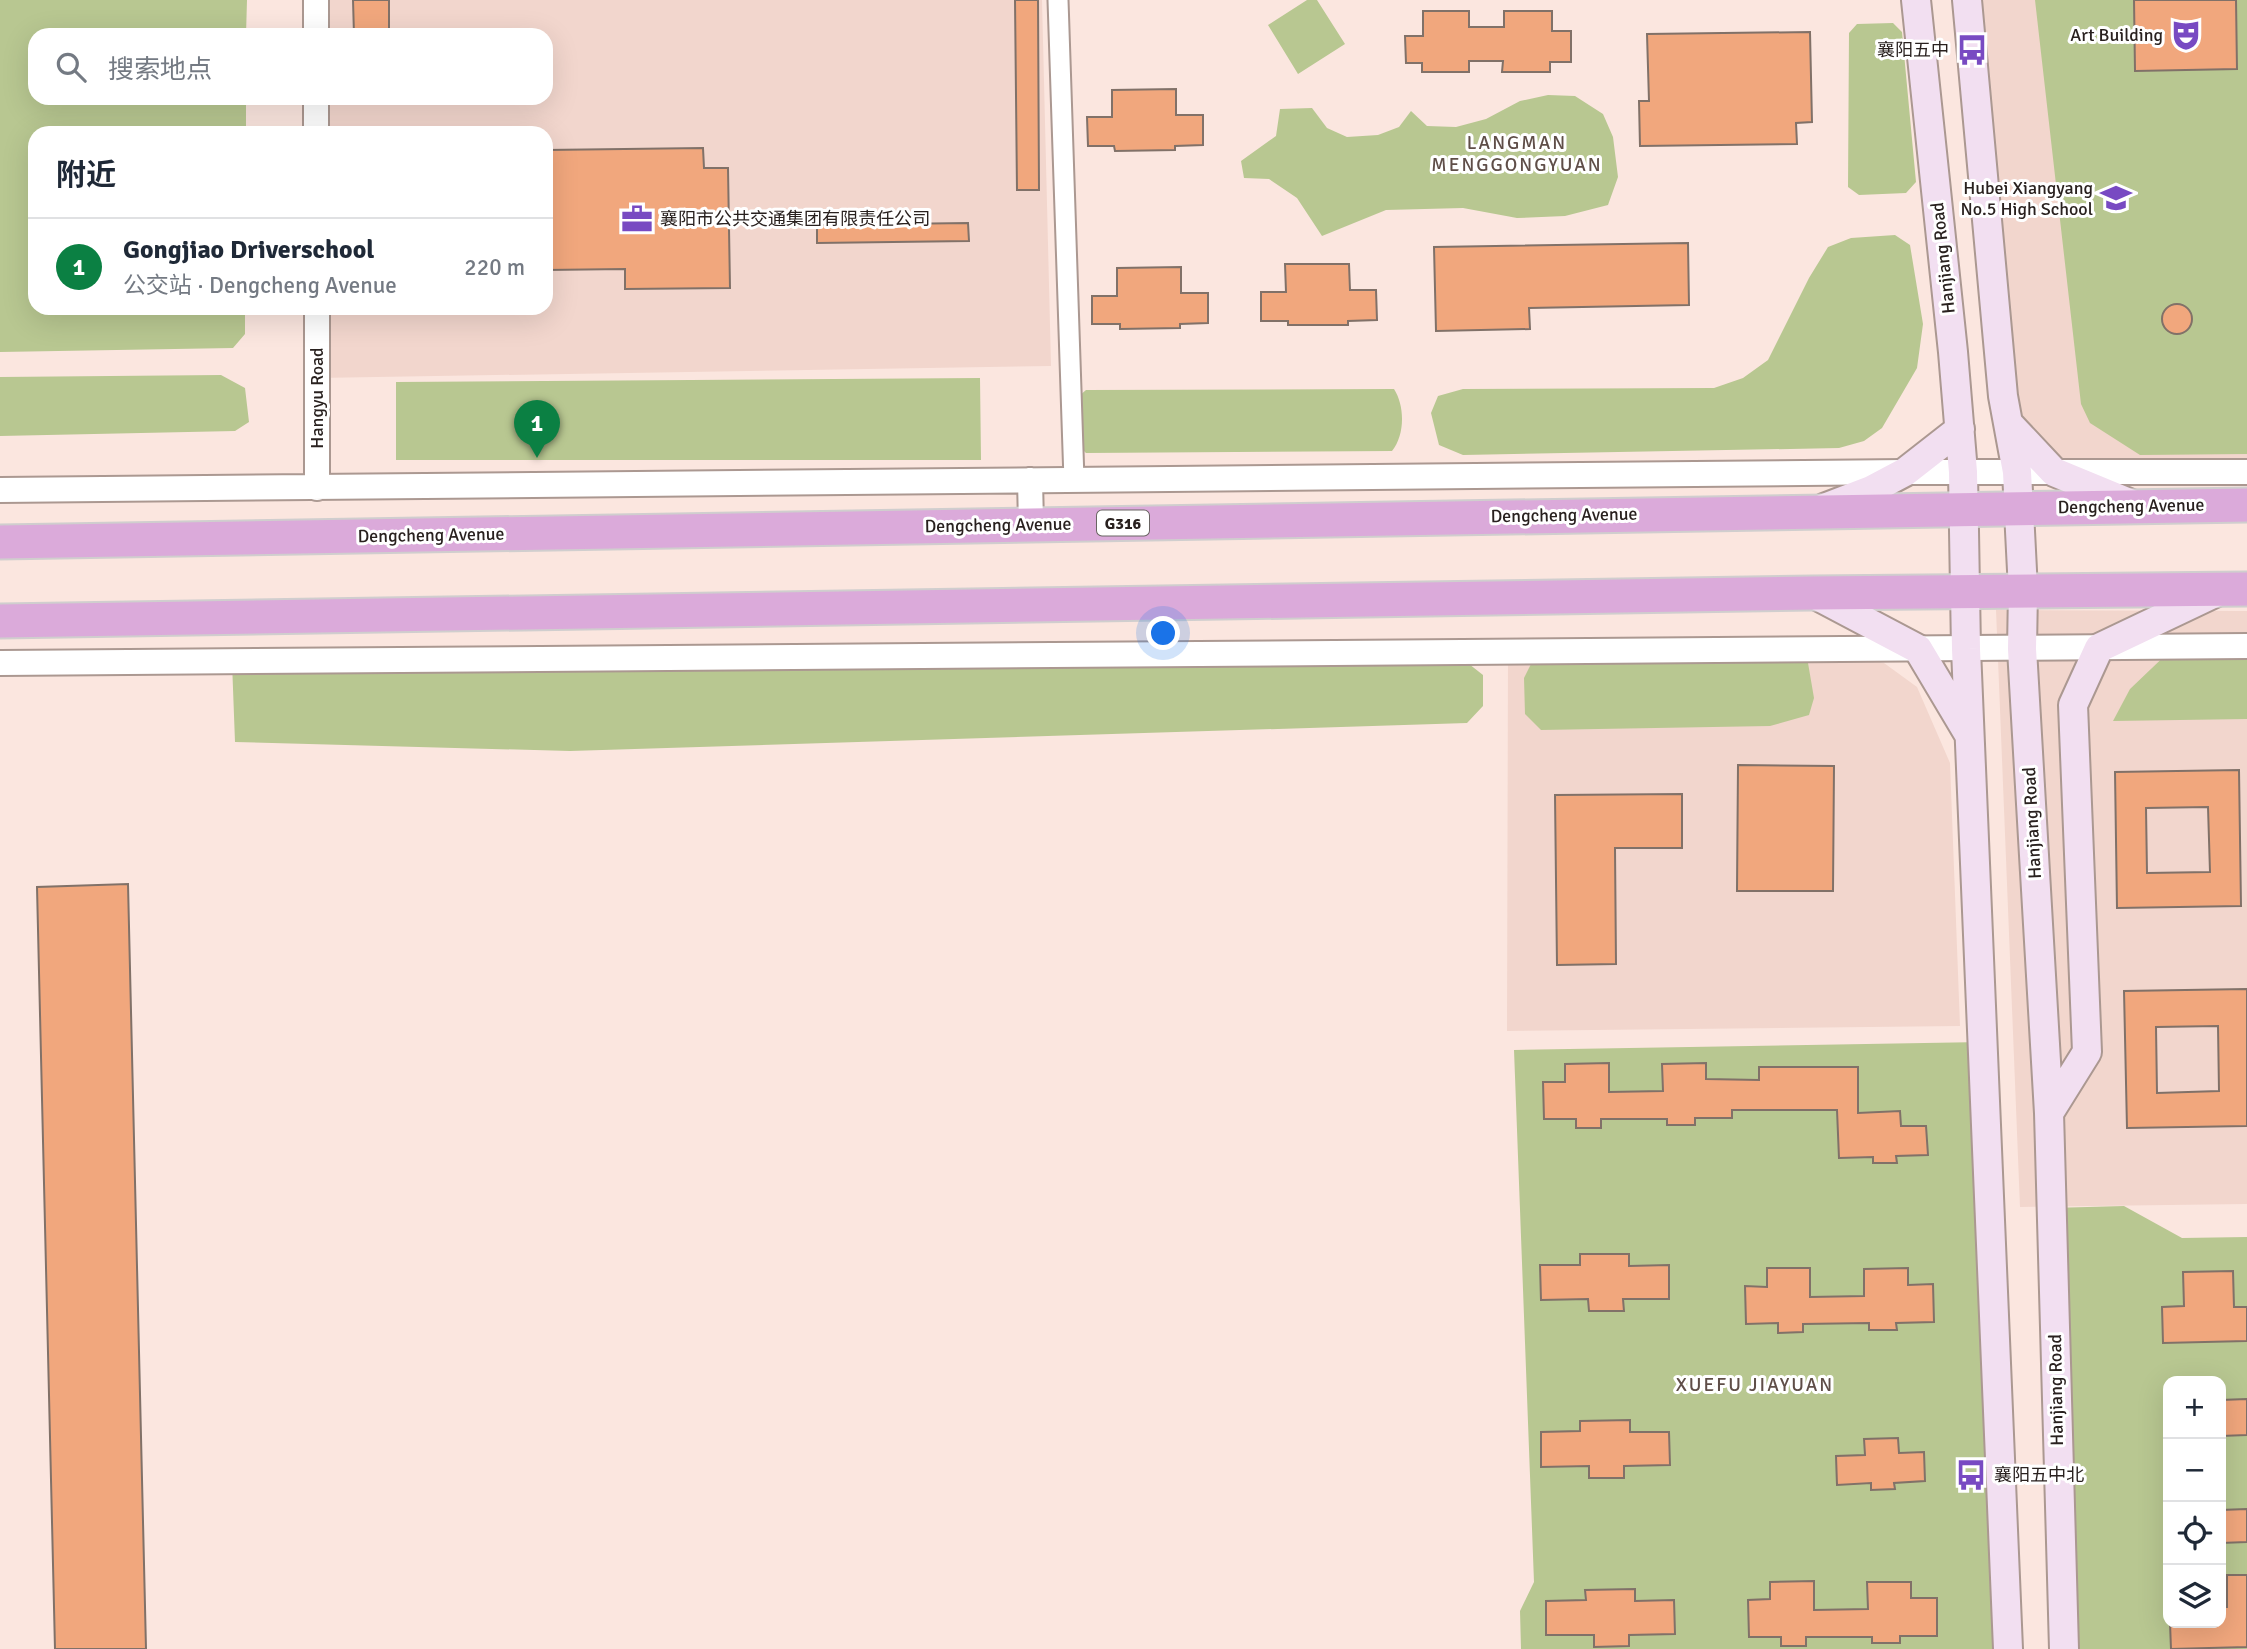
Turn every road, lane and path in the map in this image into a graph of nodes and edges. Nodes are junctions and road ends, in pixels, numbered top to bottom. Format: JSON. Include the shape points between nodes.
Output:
{"nodes":[{"id":1,"x":316,"y":0,"type":"edge"},
{"id":2,"x":1058,"y":0,"type":"edge"},
{"id":3,"x":1916,"y":0,"type":"edge"},
{"id":4,"x":1967,"y":0,"type":"edge"},
{"id":5,"x":316,"y":28,"type":"edge"},
{"id":6,"x":316,"y":105,"type":"edge"},
{"id":7,"x":316,"y":126,"type":"edge"},
{"id":8,"x":317,"y":315,"type":"edge"},
{"id":9,"x":2008,"y":424,"type":"junction"},
{"id":10,"x":1960,"y":429,"type":"junction"},
{"id":11,"x":1905,"y":472,"type":"junction"},
{"id":12,"x":1963,"y":472,"type":"junction"},
{"id":13,"x":2017,"y":472,"type":"junction"},
{"id":14,"x":2054,"y":472,"type":"junction"},
{"id":15,"x":2247,"y":472,"type":"edge"},
{"id":16,"x":2175,"y":473,"type":"junction"},
{"id":17,"x":1030,"y":480,"type":"junction"},
{"id":18,"x":1074,"y":480,"type":"junction"},
{"id":19,"x":317,"y":488,"type":"junction"},
{"id":20,"x":0,"y":490,"type":"edge"},
{"id":21,"x":2247,"y":505,"type":"edge"},
{"id":22,"x":2136,"y":506,"type":"junction"},
{"id":23,"x":2176,"y":506,"type":"junction"},
{"id":24,"x":1963,"y":508,"type":"junction"},
{"id":25,"x":2018,"y":508,"type":"junction"},
{"id":26,"x":1818,"y":511,"type":"junction"},
{"id":27,"x":1031,"y":524,"type":"junction"},
{"id":28,"x":0,"y":542,"type":"edge"},
{"id":29,"x":2235,"y":589,"type":"edge"},
{"id":30,"x":2023,"y":590,"type":"junction"},
{"id":31,"x":1965,"y":591,"type":"junction"},
{"id":32,"x":1812,"y":593,"type":"junction"},
{"id":33,"x":0,"y":621,"type":"edge"},
{"id":34,"x":2247,"y":646,"type":"edge"},
{"id":35,"x":2099,"y":648,"type":"junction"},
{"id":36,"x":1918,"y":649,"type":"junction"},
{"id":37,"x":1966,"y":649,"type":"junction"},
{"id":38,"x":2022,"y":649,"type":"junction"},
{"id":39,"x":0,"y":663,"type":"edge"},
{"id":40,"x":1970,"y":737,"type":"junction"},
{"id":41,"x":2049,"y":1113,"type":"junction"},
{"id":42,"x":2008,"y":1649,"type":"edge"},
{"id":43,"x":2064,"y":1649,"type":"edge"}],
"edges":[{"from":1,"to":5,"type":"street"},
{"from":2,"to":18,"type":"street"},
{"from":3,"to":10,"type":"main road","name":"Hanjiang Road"},
{"from":4,"to":9,"type":"main road","name":"Hanjiang Road"},
{"from":6,"to":7,"type":"street"},
{"from":8,"to":19,"type":"street","name":"Hangyu Road"},
{"from":9,"to":13,"type":"main road","name":"Hanjiang Road"},
{"from":9,"to":14,"type":"main road"},
{"from":10,"to":11,"type":"main road"},
{"from":10,"to":12,"type":"main road","name":"Hanjiang Road"},
{"from":11,"to":12,"type":"street"},
{"from":11,"to":18,"type":"street"},
{"from":11,"to":26,"type":"main road"},
{"from":12,"to":13,"type":"street"},
{"from":12,"to":24,"type":"main road","name":"Hanjiang Road"},
{"from":13,"to":14,"type":"street"},
{"from":13,"to":25,"type":"main road","name":"Hanjiang Road"},
{"from":14,"to":16,"type":"street"},
{"from":14,"to":22,"type":"main road"},
{"from":15,"to":16,"type":"street"},
{"from":16,"to":23,"type":"street"},
{"from":17,"to":18,"type":"street"},
{"from":17,"to":19,"type":"street"},
{"from":17,"to":27,"type":"street"},
{"from":19,"to":20,"type":"street"},
{"from":21,"to":23,"type":"highway","name":"Dengcheng Avenue","number":"G316"},
{"from":22,"to":23,"type":"highway","name":"Dengcheng Avenue","number":"G316"},
{"from":22,"to":25,"type":"highway","name":"Dengcheng Avenue","number":"G316"},
{"from":24,"to":25,"type":"highway","name":"Dengcheng Avenue","number":"G316"},
{"from":24,"to":26,"type":"highway","name":"Dengcheng Avenue","number":"G316"},
{"from":24,"to":31,"type":"main road","name":"Hanjiang Road"},
{"from":25,"to":30,"type":"main road","name":"Hanjiang Road"},
{"from":26,"to":27,"type":"highway","name":"Dengcheng Avenue","number":"G316"},
{"from":27,"to":28,"type":"highway","name":"Dengcheng Avenue","number":"G316"},
{"from":29,"to":30,"type":"highway"},
{"from":29,"to":35,"type":"main road"},
{"from":30,"to":31,"type":"highway"},
{"from":30,"to":38,"type":"main road","name":"Hanjiang Road"},
{"from":31,"to":32,"type":"highway"},
{"from":31,"to":37,"type":"main road","name":"Hanjiang Road"},
{"from":32,"to":33,"type":"highway"},
{"from":32,"to":36,"type":"main road"},
{"from":34,"to":35,"type":"street"},
{"from":35,"to":38,"type":"street"},
{"from":35,"to":41,"type":"main road","via":[[2073,705],[2087,1052]]},
{"from":36,"to":37,"type":"street"},
{"from":36,"to":39,"type":"street"},
{"from":36,"to":40,"type":"main road"},
{"from":37,"to":38,"type":"street"},
{"from":37,"to":40,"type":"main road","name":"Hanjiang Road"},
{"from":38,"to":41,"type":"main road","name":"Hanjiang Road"},
{"from":40,"to":42,"type":"main road","name":"Hanjiang Road"},
{"from":41,"to":43,"type":"main road","name":"Hanjiang Road"}]}
